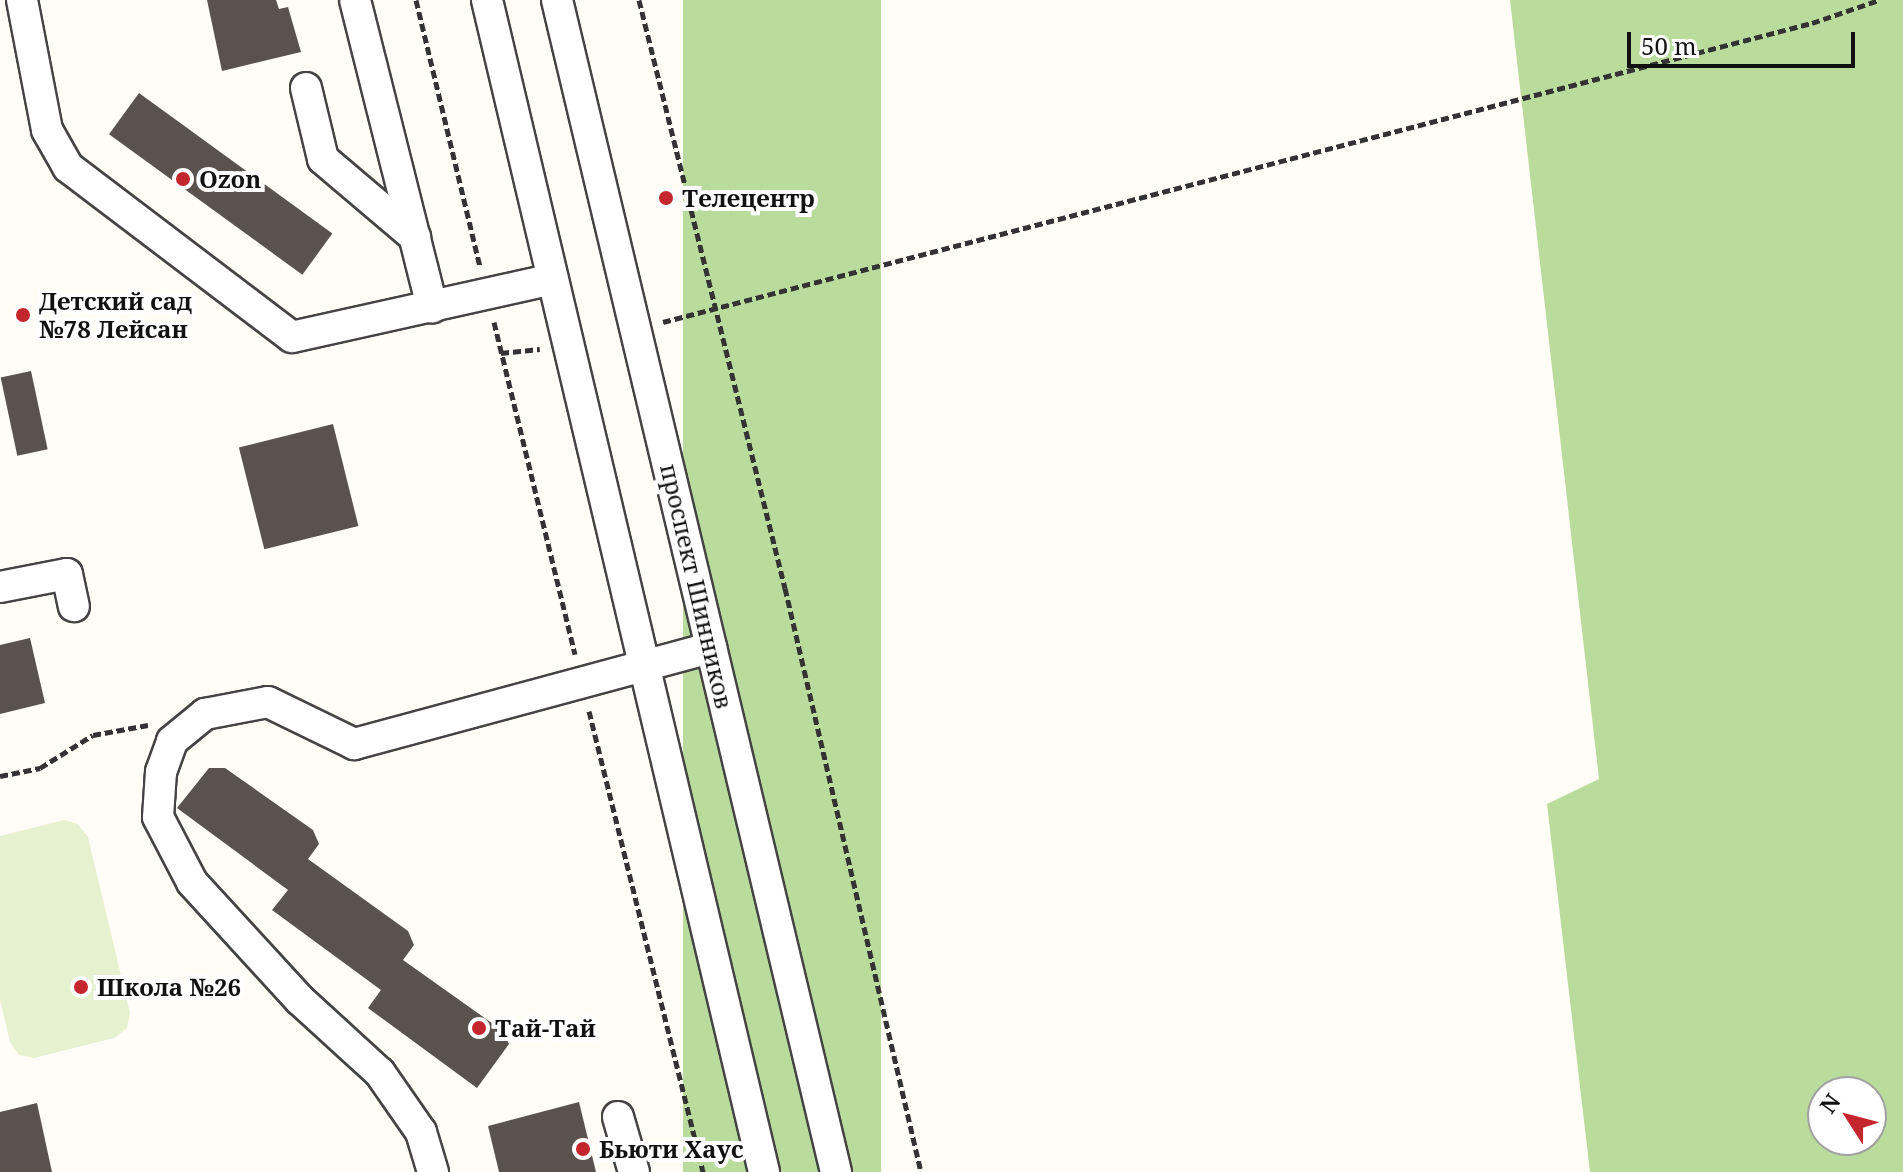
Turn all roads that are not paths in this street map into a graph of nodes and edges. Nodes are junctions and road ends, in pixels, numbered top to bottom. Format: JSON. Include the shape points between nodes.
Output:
{"nodes":[{"id":1,"x":22,"y":0,"type":"edge"},
{"id":2,"x":355,"y":0,"type":"edge"},
{"id":3,"x":487,"y":0,"type":"edge"},
{"id":4,"x":557,"y":0,"type":"edge"},
{"id":5,"x":306,"y":88,"type":"dead end"},
{"id":6,"x":415,"y":237,"type":"junction"},
{"id":7,"x":553,"y":279,"type":"junction"},
{"id":8,"x":432,"y":307,"type":"junction"},
{"id":9,"x":0,"y":587,"type":"edge"},
{"id":10,"x":74,"y":606,"type":"dead end"},
{"id":11,"x":711,"y":648,"type":"junction"},
{"id":12,"x":644,"y":666,"type":"junction"},
{"id":13,"x":618,"y":1117,"type":"dead end"},
{"id":14,"x":433,"y":1172,"type":"edge"},
{"id":15,"x":634,"y":1172,"type":"edge"},
{"id":16,"x":764,"y":1172,"type":"edge"},
{"id":17,"x":836,"y":1172,"type":"edge"}],
"edges":[{"from":1,"to":8,"type":"street","via":[[47,130],[68,167],[292,337]]},
{"from":2,"to":6,"type":"street"},
{"from":3,"to":7,"type":"street"},
{"from":4,"to":11,"type":"street","name":"проспект Шинников"},
{"from":5,"to":6,"type":"street","via":[[323,159]]},
{"from":6,"to":8,"type":"street"},
{"from":7,"to":8,"type":"street"},
{"from":7,"to":12,"type":"street"},
{"from":9,"to":10,"type":"street","via":[[67,574]]},
{"from":11,"to":12,"type":"street"},
{"from":11,"to":17,"type":"street","name":"проспект Шинников"},
{"from":12,"to":14,"type":"street","via":[[354,744],[268,702],[205,714],[172,741],[161,772],[158,817],[192,882],[237,935],[380,1073],[421,1132]]},
{"from":12,"to":16,"type":"street"},
{"from":13,"to":15,"type":"street"}]}
